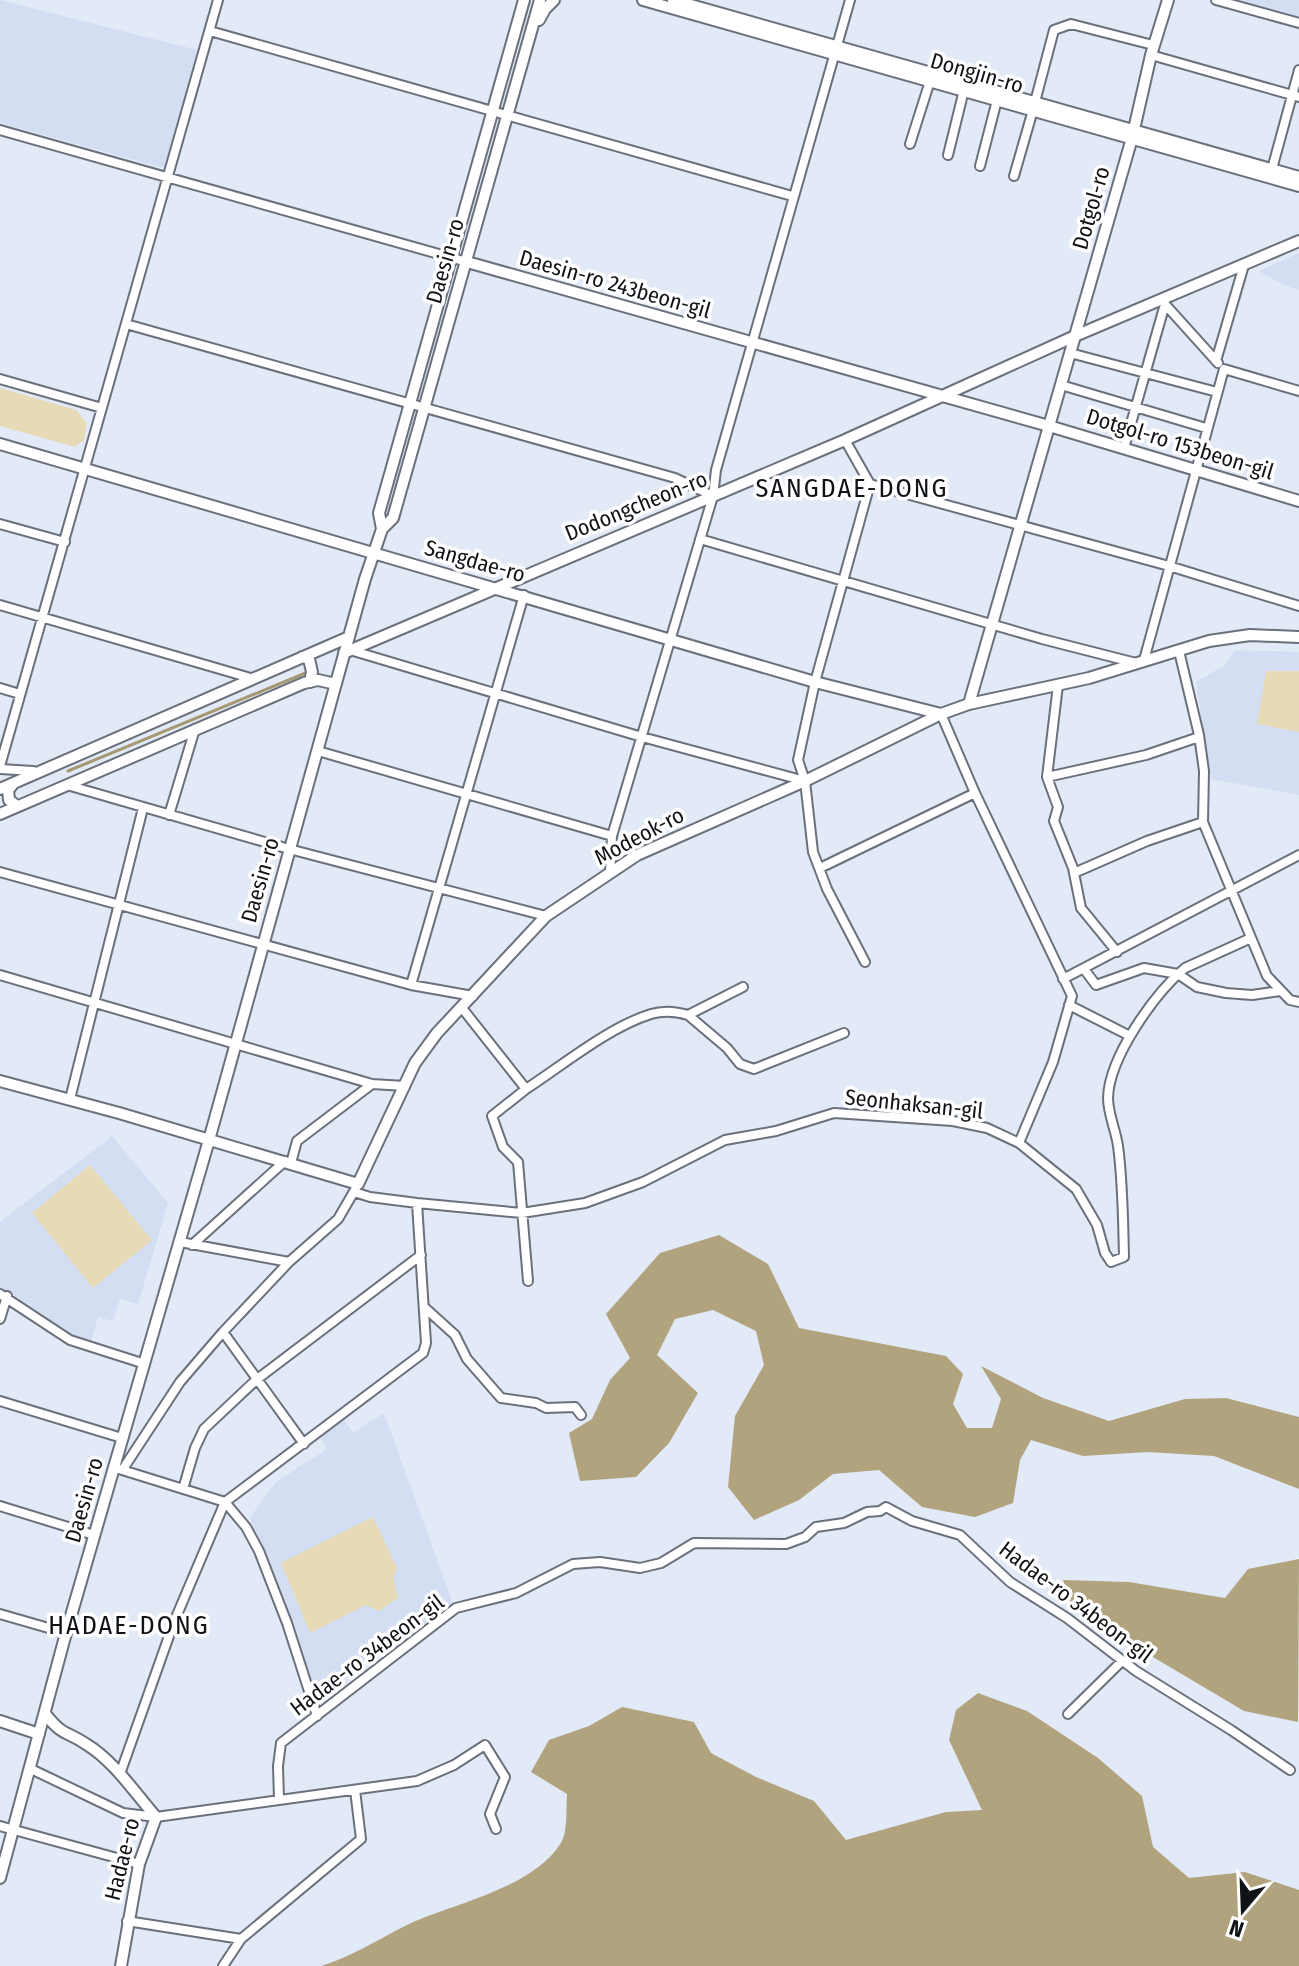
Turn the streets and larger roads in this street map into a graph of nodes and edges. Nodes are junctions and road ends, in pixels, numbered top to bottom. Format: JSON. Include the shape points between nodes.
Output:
{"nodes":[{"id":1,"x":218,"y":0,"type":"edge"},
{"id":2,"x":522,"y":0,"type":"edge"},
{"id":3,"x":540,"y":0,"type":"edge"},
{"id":4,"x":554,"y":0,"type":"edge"},
{"id":5,"x":643,"y":0,"type":"edge"},
{"id":6,"x":673,"y":0,"type":"edge"},
{"id":7,"x":850,"y":0,"type":"edge"},
{"id":8,"x":1168,"y":0,"type":"edge"},
{"id":9,"x":1216,"y":0,"type":"edge"},
{"id":10,"x":1299,"y":23,"type":"edge"},
{"id":11,"x":210,"y":31,"type":"junction"},
{"id":12,"x":531,"y":31,"type":"junction"},
{"id":13,"x":837,"y":50,"type":"junction"},
{"id":14,"x":1152,"y":50,"type":"junction"},
{"id":15,"x":1299,"y":70,"type":"edge"},
{"id":16,"x":930,"y":81,"type":"junction"},
{"id":17,"x":964,"y":90,"type":"junction"},
{"id":18,"x":1296,"y":96,"type":"edge"},
{"id":19,"x":997,"y":100,"type":"junction"},
{"id":20,"x":1034,"y":106,"type":"junction"},
{"id":21,"x":493,"y":111,"type":"junction"},
{"id":22,"x":506,"y":114,"type":"junction"},
{"id":23,"x":0,"y":130,"type":"edge"},
{"id":24,"x":1133,"y":134,"type":"junction"},
{"id":25,"x":910,"y":144,"type":"dead end"},
{"id":26,"x":948,"y":155,"type":"dead end"},
{"id":27,"x":980,"y":166,"type":"dead end"},
{"id":28,"x":1272,"y":169,"type":"junction"},
{"id":29,"x":168,"y":176,"type":"junction"},
{"id":30,"x":1014,"y":176,"type":"dead end"},
{"id":31,"x":1299,"y":177,"type":"edge"},
{"id":32,"x":1299,"y":186,"type":"edge"},
{"id":33,"x":792,"y":196,"type":"junction"},
{"id":34,"x":1299,"y":241,"type":"edge"},
{"id":35,"x":451,"y":258,"type":"junction"},
{"id":36,"x":467,"y":262,"type":"junction"},
{"id":37,"x":1244,"y":265,"type":"junction"},
{"id":38,"x":1163,"y":302,"type":"junction"},
{"id":39,"x":126,"y":324,"type":"junction"},
{"id":40,"x":1075,"y":336,"type":"junction"},
{"id":41,"x":752,"y":345,"type":"junction"},
{"id":42,"x":1070,"y":353,"type":"junction"},
{"id":43,"x":1216,"y":361,"type":"junction"},
{"id":44,"x":1224,"y":369,"type":"junction"},
{"id":45,"x":1145,"y":373,"type":"junction"},
{"id":46,"x":0,"y":379,"type":"edge"},
{"id":47,"x":1061,"y":385,"type":"junction"},
{"id":48,"x":1299,"y":391,"type":"edge"},
{"id":49,"x":1217,"y":392,"type":"junction"},
{"id":50,"x":943,"y":396,"type":"junction"},
{"id":51,"x":410,"y":403,"type":"junction"},
{"id":52,"x":1135,"y":407,"type":"junction"},
{"id":53,"x":102,"y":408,"type":"junction"},
{"id":54,"x":424,"y":408,"type":"junction"},
{"id":55,"x":1049,"y":426,"type":"junction"},
{"id":56,"x":1206,"y":428,"type":"junction"},
{"id":57,"x":845,"y":440,"type":"junction"},
{"id":58,"x":0,"y":444,"type":"edge"},
{"id":59,"x":1124,"y":448,"type":"junction"},
{"id":60,"x":85,"y":468,"type":"junction"},
{"id":61,"x":1195,"y":469,"type":"junction"},
{"id":62,"x":870,"y":484,"type":"junction"},
{"id":63,"x":713,"y":496,"type":"junction"},
{"id":64,"x":1299,"y":501,"type":"edge"},
{"id":65,"x":0,"y":524,"type":"edge"},
{"id":66,"x":1020,"y":526,"type":"junction"},
{"id":67,"x":382,"y":529,"type":"junction"},
{"id":68,"x":700,"y":539,"type":"junction"},
{"id":69,"x":65,"y":542,"type":"junction"},
{"id":70,"x":374,"y":553,"type":"junction"},
{"id":71,"x":1169,"y":566,"type":"junction"},
{"id":72,"x":843,"y":581,"type":"junction"},
{"id":73,"x":493,"y":587,"type":"junction"},
{"id":74,"x":524,"y":595,"type":"junction"},
{"id":75,"x":0,"y":605,"type":"edge"},
{"id":76,"x":1299,"y":606,"type":"edge"},
{"id":77,"x":43,"y":617,"type":"junction"},
{"id":78,"x":992,"y":624,"type":"junction"},
{"id":79,"x":349,"y":637,"type":"junction"},
{"id":80,"x":1299,"y":637,"type":"edge"},
{"id":81,"x":670,"y":638,"type":"junction"},
{"id":82,"x":347,"y":651,"type":"junction"},
{"id":83,"x":1179,"y":651,"type":"junction"},
{"id":84,"x":302,"y":657,"type":"junction"},
{"id":85,"x":1141,"y":662,"type":"junction"},
{"id":86,"x":254,"y":679,"type":"junction"},
{"id":87,"x":310,"y":682,"type":"junction"},
{"id":88,"x":815,"y":682,"type":"junction"},
{"id":89,"x":336,"y":684,"type":"junction"},
{"id":90,"x":1058,"y":685,"type":"junction"},
{"id":91,"x":0,"y":688,"type":"edge"},
{"id":92,"x":20,"y":694,"type":"junction"},
{"id":93,"x":496,"y":694,"type":"junction"},
{"id":94,"x":969,"y":704,"type":"junction"},
{"id":95,"x":941,"y":714,"type":"junction"},
{"id":96,"x":195,"y":729,"type":"junction"},
{"id":97,"x":642,"y":737,"type":"junction"},
{"id":98,"x":1199,"y":737,"type":"junction"},
{"id":99,"x":318,"y":751,"type":"junction"},
{"id":100,"x":0,"y":767,"type":"edge"},
{"id":101,"x":33,"y":771,"type":"dead end"},
{"id":102,"x":1047,"y":777,"type":"junction"},
{"id":103,"x":805,"y":781,"type":"junction"},
{"id":104,"x":13,"y":784,"type":"junction"},
{"id":105,"x":67,"y":785,"type":"junction"},
{"id":106,"x":0,"y":789,"type":"edge"},
{"id":107,"x":467,"y":793,"type":"junction"},
{"id":108,"x":975,"y":793,"type":"junction"},
{"id":109,"x":17,"y":806,"type":"junction"},
{"id":110,"x":143,"y":808,"type":"junction"},
{"id":111,"x":0,"y":814,"type":"edge"},
{"id":112,"x":169,"y":815,"type":"junction"},
{"id":113,"x":1203,"y":822,"type":"junction"},
{"id":114,"x":612,"y":836,"type":"junction"},
{"id":115,"x":289,"y":849,"type":"junction"},
{"id":116,"x":1299,"y":856,"type":"edge"},
{"id":117,"x":820,"y":868,"type":"junction"},
{"id":118,"x":0,"y":872,"type":"edge"},
{"id":119,"x":610,"y":872,"type":"junction"},
{"id":120,"x":1074,"y":873,"type":"junction"},
{"id":121,"x":439,"y":890,"type":"junction"},
{"id":122,"x":1231,"y":892,"type":"junction"},
{"id":123,"x":119,"y":903,"type":"junction"},
{"id":124,"x":546,"y":916,"type":"junction"},
{"id":125,"x":1251,"y":938,"type":"junction"},
{"id":126,"x":263,"y":945,"type":"junction"},
{"id":127,"x":1117,"y":952,"type":"junction"},
{"id":128,"x":865,"y":962,"type":"dead end"},
{"id":129,"x":1084,"y":969,"type":"junction"},
{"id":130,"x":1178,"y":974,"type":"junction"},
{"id":131,"x":0,"y":975,"type":"edge"},
{"id":132,"x":1063,"y":979,"type":"junction"},
{"id":133,"x":411,"y":985,"type":"junction"},
{"id":134,"x":743,"y":987,"type":"dead end"},
{"id":135,"x":1280,"y":991,"type":"junction"},
{"id":136,"x":473,"y":996,"type":"junction"},
{"id":137,"x":94,"y":1001,"type":"junction"},
{"id":138,"x":1299,"y":1002,"type":"edge"},
{"id":139,"x":1069,"y":1005,"type":"junction"},
{"id":140,"x":462,"y":1008,"type":"junction"},
{"id":141,"x":688,"y":1015,"type":"junction"},
{"id":142,"x":844,"y":1033,"type":"dead end"},
{"id":143,"x":1130,"y":1036,"type":"junction"},
{"id":144,"x":235,"y":1042,"type":"junction"},
{"id":145,"x":0,"y":1081,"type":"edge"},
{"id":146,"x":372,"y":1084,"type":"junction"},
{"id":147,"x":405,"y":1086,"type":"junction"},
{"id":148,"x":526,"y":1089,"type":"junction"},
{"id":149,"x":70,"y":1099,"type":"junction"},
{"id":150,"x":209,"y":1140,"type":"junction"},
{"id":151,"x":1019,"y":1143,"type":"junction"},
{"id":152,"x":288,"y":1162,"type":"junction"},
{"id":153,"x":356,"y":1188,"type":"junction"},
{"id":154,"x":417,"y":1203,"type":"junction"},
{"id":155,"x":522,"y":1213,"type":"junction"},
{"id":156,"x":180,"y":1242,"type":"junction"},
{"id":157,"x":192,"y":1245,"type":"junction"},
{"id":158,"x":421,"y":1255,"type":"junction"},
{"id":159,"x":289,"y":1262,"type":"junction"},
{"id":160,"x":528,"y":1281,"type":"dead end"},
{"id":161,"x":3,"y":1295,"type":"edge"},
{"id":162,"x":424,"y":1307,"type":"junction"},
{"id":163,"x":0,"y":1319,"type":"edge"},
{"id":164,"x":223,"y":1332,"type":"junction"},
{"id":165,"x":145,"y":1364,"type":"junction"},
{"id":166,"x":256,"y":1380,"type":"junction"},
{"id":167,"x":0,"y":1401,"type":"edge"},
{"id":168,"x":581,"y":1415,"type":"dead end"},
{"id":169,"x":122,"y":1438,"type":"junction"},
{"id":170,"x":304,"y":1444,"type":"junction"},
{"id":171,"x":118,"y":1469,"type":"junction"},
{"id":172,"x":183,"y":1489,"type":"junction"},
{"id":173,"x":225,"y":1502,"type":"junction"},
{"id":174,"x":0,"y":1506,"type":"edge"},
{"id":175,"x":94,"y":1535,"type":"junction"},
{"id":176,"x":0,"y":1614,"type":"edge"},
{"id":177,"x":66,"y":1633,"type":"junction"},
{"id":178,"x":1122,"y":1661,"type":"junction"},
{"id":179,"x":1068,"y":1714,"type":"dead end"},
{"id":180,"x":46,"y":1715,"type":"junction"},
{"id":181,"x":317,"y":1716,"type":"junction"},
{"id":182,"x":0,"y":1721,"type":"edge"},
{"id":183,"x":39,"y":1734,"type":"junction"},
{"id":184,"x":31,"y":1769,"type":"junction"},
{"id":185,"x":1290,"y":1770,"type":"dead end"},
{"id":186,"x":120,"y":1774,"type":"junction"},
{"id":187,"x":355,"y":1790,"type":"junction"},
{"id":188,"x":279,"y":1799,"type":"junction"},
{"id":189,"x":156,"y":1817,"type":"junction"},
{"id":190,"x":0,"y":1826,"type":"edge"},
{"id":191,"x":496,"y":1829,"type":"dead end"},
{"id":192,"x":14,"y":1830,"type":"junction"},
{"id":193,"x":139,"y":1864,"type":"junction"},
{"id":194,"x":0,"y":1878,"type":"edge"},
{"id":195,"x":127,"y":1921,"type":"junction"},
{"id":196,"x":241,"y":1939,"type":"junction"},
{"id":197,"x":121,"y":1966,"type":"edge"},
{"id":198,"x":223,"y":1966,"type":"edge"}],
"edges":[{"from":1,"to":11,"type":"street"},
{"from":2,"to":21,"type":"street","name":"Daesin-ro"},
{"from":3,"to":12,"type":"street","name":"Daesin-ro"},
{"from":4,"to":12,"type":"street"},
{"from":5,"to":13,"type":"street","name":"Dongjin-ro"},
{"from":6,"to":13,"type":"street","name":"Dongjin-ro"},
{"from":7,"to":13,"type":"street"},
{"from":8,"to":14,"type":"street","name":"Dotgol-ro"},
{"from":9,"to":10,"type":"street"},
{"from":11,"to":21,"type":"street"},
{"from":11,"to":29,"type":"street"},
{"from":12,"to":22,"type":"street","name":"Daesin-ro"},
{"from":13,"to":16,"type":"street","name":"Dongjin-ro"},
{"from":13,"to":20,"type":"street","name":"Dongjin-ro"},
{"from":13,"to":33,"type":"street"},
{"from":14,"to":18,"type":"street"},
{"from":14,"to":20,"type":"street","via":[[1071,24],[1054,30]]},
{"from":14,"to":24,"type":"street","name":"Dotgol-ro"},
{"from":15,"to":18,"type":"street"},
{"from":16,"to":17,"type":"street","name":"Dongjin-ro"},
{"from":16,"to":25,"type":"street"},
{"from":17,"to":19,"type":"street","name":"Dongjin-ro"},
{"from":17,"to":26,"type":"street"},
{"from":18,"to":28,"type":"street"},
{"from":19,"to":20,"type":"street","name":"Dongjin-ro"},
{"from":19,"to":27,"type":"street"},
{"from":20,"to":24,"type":"street","name":"Dongjin-ro"},
{"from":20,"to":30,"type":"street"},
{"from":21,"to":22,"type":"street"},
{"from":21,"to":35,"type":"street","name":"Daesin-ro"},
{"from":22,"to":33,"type":"street"},
{"from":22,"to":36,"type":"street","name":"Daesin-ro"},
{"from":23,"to":29,"type":"street"},
{"from":24,"to":28,"type":"street","name":"Dongjin-ro"},
{"from":24,"to":32,"type":"street","name":"Dongjin-ro"},
{"from":24,"to":40,"type":"street","name":"Dotgol-ro"},
{"from":28,"to":31,"type":"street","name":"Dongjin-ro"},
{"from":29,"to":35,"type":"street"},
{"from":29,"to":39,"type":"street"},
{"from":33,"to":41,"type":"street"},
{"from":34,"to":37,"type":"street","name":"Dodongcheon-ro"},
{"from":35,"to":36,"type":"street"},
{"from":35,"to":51,"type":"street","name":"Daesin-ro"},
{"from":36,"to":41,"type":"street","name":"Daesin-ro 243beon-gil"},
{"from":36,"to":54,"type":"street","name":"Daesin-ro"},
{"from":37,"to":38,"type":"street","name":"Dodongcheon-ro"},
{"from":37,"to":43,"type":"street"},
{"from":38,"to":40,"type":"street","name":"Dodongcheon-ro"},
{"from":38,"to":43,"type":"street"},
{"from":38,"to":45,"type":"street"},
{"from":39,"to":51,"type":"street"},
{"from":39,"to":53,"type":"street"},
{"from":40,"to":42,"type":"street","name":"Dotgol-ro"},
{"from":40,"to":50,"type":"street","name":"Dodongcheon-ro"},
{"from":41,"to":50,"type":"street"},
{"from":41,"to":63,"type":"street"},
{"from":42,"to":45,"type":"street"},
{"from":42,"to":47,"type":"street","name":"Dotgol-ro"},
{"from":43,"to":44,"type":"street"},
{"from":44,"to":48,"type":"street"},
{"from":44,"to":49,"type":"street"},
{"from":45,"to":49,"type":"street"},
{"from":45,"to":52,"type":"street"},
{"from":46,"to":53,"type":"street"},
{"from":47,"to":52,"type":"street"},
{"from":47,"to":55,"type":"street","name":"Dotgol-ro"},
{"from":49,"to":56,"type":"street"},
{"from":50,"to":55,"type":"street"},
{"from":50,"to":57,"type":"street","name":"Dodongcheon-ro"},
{"from":51,"to":54,"type":"street"},
{"from":51,"to":67,"type":"street","name":"Daesin-ro","via":[[379,513]]},
{"from":52,"to":56,"type":"street"},
{"from":52,"to":59,"type":"street"},
{"from":53,"to":60,"type":"street"},
{"from":54,"to":63,"type":"street","via":[[675,478]]},
{"from":54,"to":67,"type":"street","name":"Daesin-ro","via":[[393,518]]},
{"from":55,"to":59,"type":"street","name":"Dotgol-ro 153beon-gil"},
{"from":55,"to":66,"type":"street","name":"Dotgol-ro"},
{"from":56,"to":61,"type":"street"},
{"from":57,"to":62,"type":"street"},
{"from":57,"to":63,"type":"street","name":"Dodongcheon-ro"},
{"from":58,"to":60,"type":"street","name":"Sangdae-ro"},
{"from":59,"to":61,"type":"street","name":"Dotgol-ro 153beon-gil"},
{"from":60,"to":69,"type":"street"},
{"from":60,"to":70,"type":"street","name":"Sangdae-ro"},
{"from":61,"to":64,"type":"street","name":"Dotgol-ro 153beon-gil"},
{"from":61,"to":71,"type":"street"},
{"from":62,"to":66,"type":"street"},
{"from":62,"to":72,"type":"street"},
{"from":63,"to":68,"type":"street"},
{"from":63,"to":73,"type":"street","name":"Dodongcheon-ro"},
{"from":65,"to":69,"type":"street"},
{"from":66,"to":71,"type":"street"},
{"from":66,"to":78,"type":"street","name":"Dotgol-ro"},
{"from":67,"to":70,"type":"street","name":"Daesin-ro"},
{"from":68,"to":72,"type":"street"},
{"from":68,"to":81,"type":"street"},
{"from":69,"to":77,"type":"street"},
{"from":70,"to":73,"type":"street","name":"Sangdae-ro"},
{"from":70,"to":79,"type":"street","name":"Daesin-ro"},
{"from":71,"to":76,"type":"street"},
{"from":71,"to":85,"type":"street"},
{"from":72,"to":78,"type":"street"},
{"from":72,"to":88,"type":"street"},
{"from":73,"to":74,"type":"street","name":"Sangdae-ro"},
{"from":73,"to":82,"type":"street","name":"Dodongcheon-ro"},
{"from":74,"to":81,"type":"street","name":"Sangdae-ro"},
{"from":74,"to":93,"type":"street"},
{"from":75,"to":77,"type":"street"},
{"from":77,"to":86,"type":"street"},
{"from":77,"to":92,"type":"street"},
{"from":78,"to":85,"type":"street","name":"Modeok-ro"},
{"from":78,"to":94,"type":"street","name":"Dotgol-ro"},
{"from":79,"to":82,"type":"street","name":"Daesin-ro"},
{"from":79,"to":84,"type":"street"},
{"from":80,"to":83,"type":"street","name":"Modeok-ro","via":[[1237,636]]},
{"from":81,"to":88,"type":"street","name":"Sangdae-ro"},
{"from":81,"to":97,"type":"street"},
{"from":82,"to":89,"type":"street","name":"Daesin-ro"},
{"from":82,"to":93,"type":"street"},
{"from":83,"to":85,"type":"street","name":"Modeok-ro"},
{"from":83,"to":98,"type":"street"},
{"from":84,"to":86,"type":"street"},
{"from":84,"to":87,"type":"street","via":[[312,664]]},
{"from":85,"to":90,"type":"street","name":"Modeok-ro"},
{"from":86,"to":104,"type":"street"},
{"from":87,"to":89,"type":"street"},
{"from":87,"to":96,"type":"street"},
{"from":88,"to":95,"type":"street","name":"Sangdae-ro"},
{"from":88,"to":103,"type":"street","via":[[798,760]]},
{"from":89,"to":99,"type":"street","name":"Daesin-ro"},
{"from":90,"to":94,"type":"street","name":"Modeok-ro"},
{"from":90,"to":102,"type":"street"},
{"from":91,"to":92,"type":"street"},
{"from":92,"to":100,"type":"street"},
{"from":93,"to":97,"type":"street"},
{"from":93,"to":107,"type":"street"},
{"from":94,"to":95,"type":"street","name":"Modeok-ro"},
{"from":95,"to":103,"type":"street","name":"Modeok-ro"},
{"from":95,"to":108,"type":"street"},
{"from":96,"to":105,"type":"street"},
{"from":96,"to":112,"type":"street"},
{"from":97,"to":103,"type":"street"},
{"from":97,"to":114,"type":"street"},
{"from":98,"to":102,"type":"street"},
{"from":98,"to":113,"type":"street"},
{"from":99,"to":107,"type":"street"},
{"from":99,"to":115,"type":"street","name":"Daesin-ro"},
{"from":100,"to":101,"type":"street"},
{"from":102,"to":120,"type":"street","via":[[1058,807],[1054,821]]},
{"from":103,"to":117,"type":"street","via":[[813,852]]},
{"from":103,"to":119,"type":"street","name":"Modeok-ro"},
{"from":104,"to":106,"type":"street"},
{"from":104,"to":109,"type":"street","via":[[9,800]]},
{"from":105,"to":109,"type":"street"},
{"from":105,"to":110,"type":"street"},
{"from":107,"to":114,"type":"street"},
{"from":107,"to":121,"type":"street"},
{"from":108,"to":117,"type":"street"},
{"from":108,"to":132,"type":"street"},
{"from":109,"to":111,"type":"street"},
{"from":110,"to":112,"type":"street"},
{"from":110,"to":123,"type":"street"},
{"from":112,"to":115,"type":"street"},
{"from":113,"to":120,"type":"street"},
{"from":113,"to":122,"type":"street"},
{"from":114,"to":119,"type":"street"},
{"from":115,"to":121,"type":"street"},
{"from":115,"to":126,"type":"street","name":"Daesin-ro"},
{"from":116,"to":122,"type":"street"},
{"from":117,"to":128,"type":"street"},
{"from":118,"to":123,"type":"street"},
{"from":119,"to":124,"type":"street","name":"Modeok-ro"},
{"from":120,"to":127,"type":"street","via":[[1081,908]]},
{"from":121,"to":124,"type":"street"},
{"from":121,"to":133,"type":"street"},
{"from":122,"to":125,"type":"street"},
{"from":122,"to":127,"type":"street"},
{"from":123,"to":126,"type":"street"},
{"from":123,"to":137,"type":"street"},
{"from":124,"to":136,"type":"street","name":"Modeok-ro"},
{"from":125,"to":130,"type":"street"},
{"from":125,"to":135,"type":"street","via":[[1267,976]]},
{"from":126,"to":133,"type":"street"},
{"from":126,"to":144,"type":"street","name":"Daesin-ro"},
{"from":127,"to":129,"type":"street"},
{"from":129,"to":130,"type":"street","via":[[1096,985],[1144,968]]},
{"from":129,"to":132,"type":"street"},
{"from":130,"to":135,"type":"street","via":[[1197,987],[1226,993]]},
{"from":130,"to":143,"type":"street"},
{"from":131,"to":137,"type":"street"},
{"from":132,"to":139,"type":"street","via":[[1072,996]]},
{"from":133,"to":136,"type":"street"},
{"from":134,"to":141,"type":"street"},
{"from":135,"to":138,"type":"street"},
{"from":136,"to":140,"type":"street","name":"Modeok-ro"},
{"from":137,"to":144,"type":"street"},
{"from":137,"to":149,"type":"street"},
{"from":139,"to":143,"type":"street"},
{"from":139,"to":151,"type":"street","via":[[1053,1062]]},
{"from":140,"to":147,"type":"street","name":"Modeok-ro","via":[[415,1063]]},
{"from":140,"to":148,"type":"street"},
{"from":141,"to":142,"type":"street","via":[[740,1064],[754,1069]]},
{"from":141,"to":148,"type":"street","via":[[650,1014],[612,1032]]},
{"from":143,"to":151,"type":"street","name":"Seonhaksan-gil","via":[[1120,1051],[1108,1098],[1118,1145],[1124,1257],[1111,1262],[1076,1189]]},
{"from":144,"to":146,"type":"street"},
{"from":144,"to":150,"type":"street","name":"Daesin-ro"},
{"from":145,"to":149,"type":"street"},
{"from":146,"to":147,"type":"street"},
{"from":146,"to":152,"type":"street","via":[[297,1141]]},
{"from":147,"to":153,"type":"street","name":"Modeok-ro"},
{"from":148,"to":155,"type":"street","via":[[492,1116],[503,1147],[518,1162]]},
{"from":149,"to":150,"type":"street"},
{"from":150,"to":152,"type":"street"},
{"from":150,"to":156,"type":"street","name":"Daesin-ro"},
{"from":151,"to":155,"type":"street","name":"Seonhaksan-gil","via":[[987,1128],[953,1121],[834,1113],[725,1140],[643,1182],[585,1203]]},
{"from":152,"to":153,"type":"street"},
{"from":152,"to":157,"type":"street"},
{"from":153,"to":154,"type":"street","name":"Seonhaksan-gil","via":[[370,1197]]},
{"from":153,"to":159,"type":"street","via":[[338,1219]]},
{"from":154,"to":155,"type":"street","name":"Seonhaksan-gil"},
{"from":154,"to":158,"type":"street"},
{"from":155,"to":160,"type":"street"},
{"from":156,"to":157,"type":"street"},
{"from":156,"to":165,"type":"street","name":"Daesin-ro"},
{"from":157,"to":159,"type":"street"},
{"from":158,"to":162,"type":"street"},
{"from":158,"to":166,"type":"street"},
{"from":159,"to":164,"type":"street"},
{"from":161,"to":163,"type":"street"},
{"from":161,"to":165,"type":"street","via":[[70,1340]]},
{"from":162,"to":168,"type":"street","via":[[455,1335],[467,1359],[501,1398],[546,1408],[575,1407]]},
{"from":162,"to":170,"type":"street","via":[[423,1353]]},
{"from":164,"to":166,"type":"street"},
{"from":164,"to":171,"type":"street"},
{"from":165,"to":169,"type":"street","name":"Daesin-ro"},
{"from":166,"to":170,"type":"street"},
{"from":166,"to":172,"type":"street","via":[[204,1429]]},
{"from":167,"to":169,"type":"street"},
{"from":169,"to":171,"type":"street","name":"Daesin-ro"},
{"from":170,"to":173,"type":"street"},
{"from":171,"to":172,"type":"street"},
{"from":171,"to":175,"type":"street","name":"Daesin-ro"},
{"from":172,"to":173,"type":"street"},
{"from":173,"to":181,"type":"street","via":[[259,1551]]},
{"from":173,"to":186,"type":"street","via":[[174,1622]]},
{"from":174,"to":175,"type":"street"},
{"from":175,"to":177,"type":"street","name":"Daesin-ro"},
{"from":176,"to":177,"type":"street"},
{"from":177,"to":180,"type":"street","name":"Daesin-ro"},
{"from":178,"to":179,"type":"street"},
{"from":178,"to":181,"type":"street","name":"Hadae-ro 34beon-gil","via":[[1010,1582],[960,1535],[886,1507],[816,1527],[786,1544],[694,1543],[661,1563],[640,1568],[573,1564],[516,1593],[456,1608]]},
{"from":178,"to":185,"type":"street","name":"Hadae-ro 34beon-gil"},
{"from":180,"to":183,"type":"street","name":"Daesin-ro"},
{"from":180,"to":186,"type":"street","name":"Hadae-ro","via":[[60,1732],[86,1744]]},
{"from":181,"to":188,"type":"street","name":"Hadae-ro 34beon-gil","via":[[281,1743]]},
{"from":182,"to":183,"type":"street"},
{"from":183,"to":184,"type":"street","name":"Daesin-ro"},
{"from":184,"to":189,"type":"street","via":[[123,1813]]},
{"from":184,"to":192,"type":"street","name":"Daesin-ro"},
{"from":186,"to":189,"type":"street","name":"Hadae-ro"},
{"from":187,"to":188,"type":"street"},
{"from":187,"to":191,"type":"street","via":[[417,1781],[485,1745],[505,1777],[490,1814]]},
{"from":187,"to":196,"type":"street","via":[[361,1839]]},
{"from":188,"to":189,"type":"street"},
{"from":189,"to":193,"type":"street","name":"Hadae-ro"},
{"from":190,"to":192,"type":"street"},
{"from":192,"to":193,"type":"street"},
{"from":192,"to":194,"type":"street","name":"Daesin-ro"},
{"from":193,"to":195,"type":"street","name":"Hadae-ro"},
{"from":195,"to":196,"type":"street"},
{"from":195,"to":197,"type":"street","name":"Hadae-ro"},
{"from":196,"to":198,"type":"street"}]}
